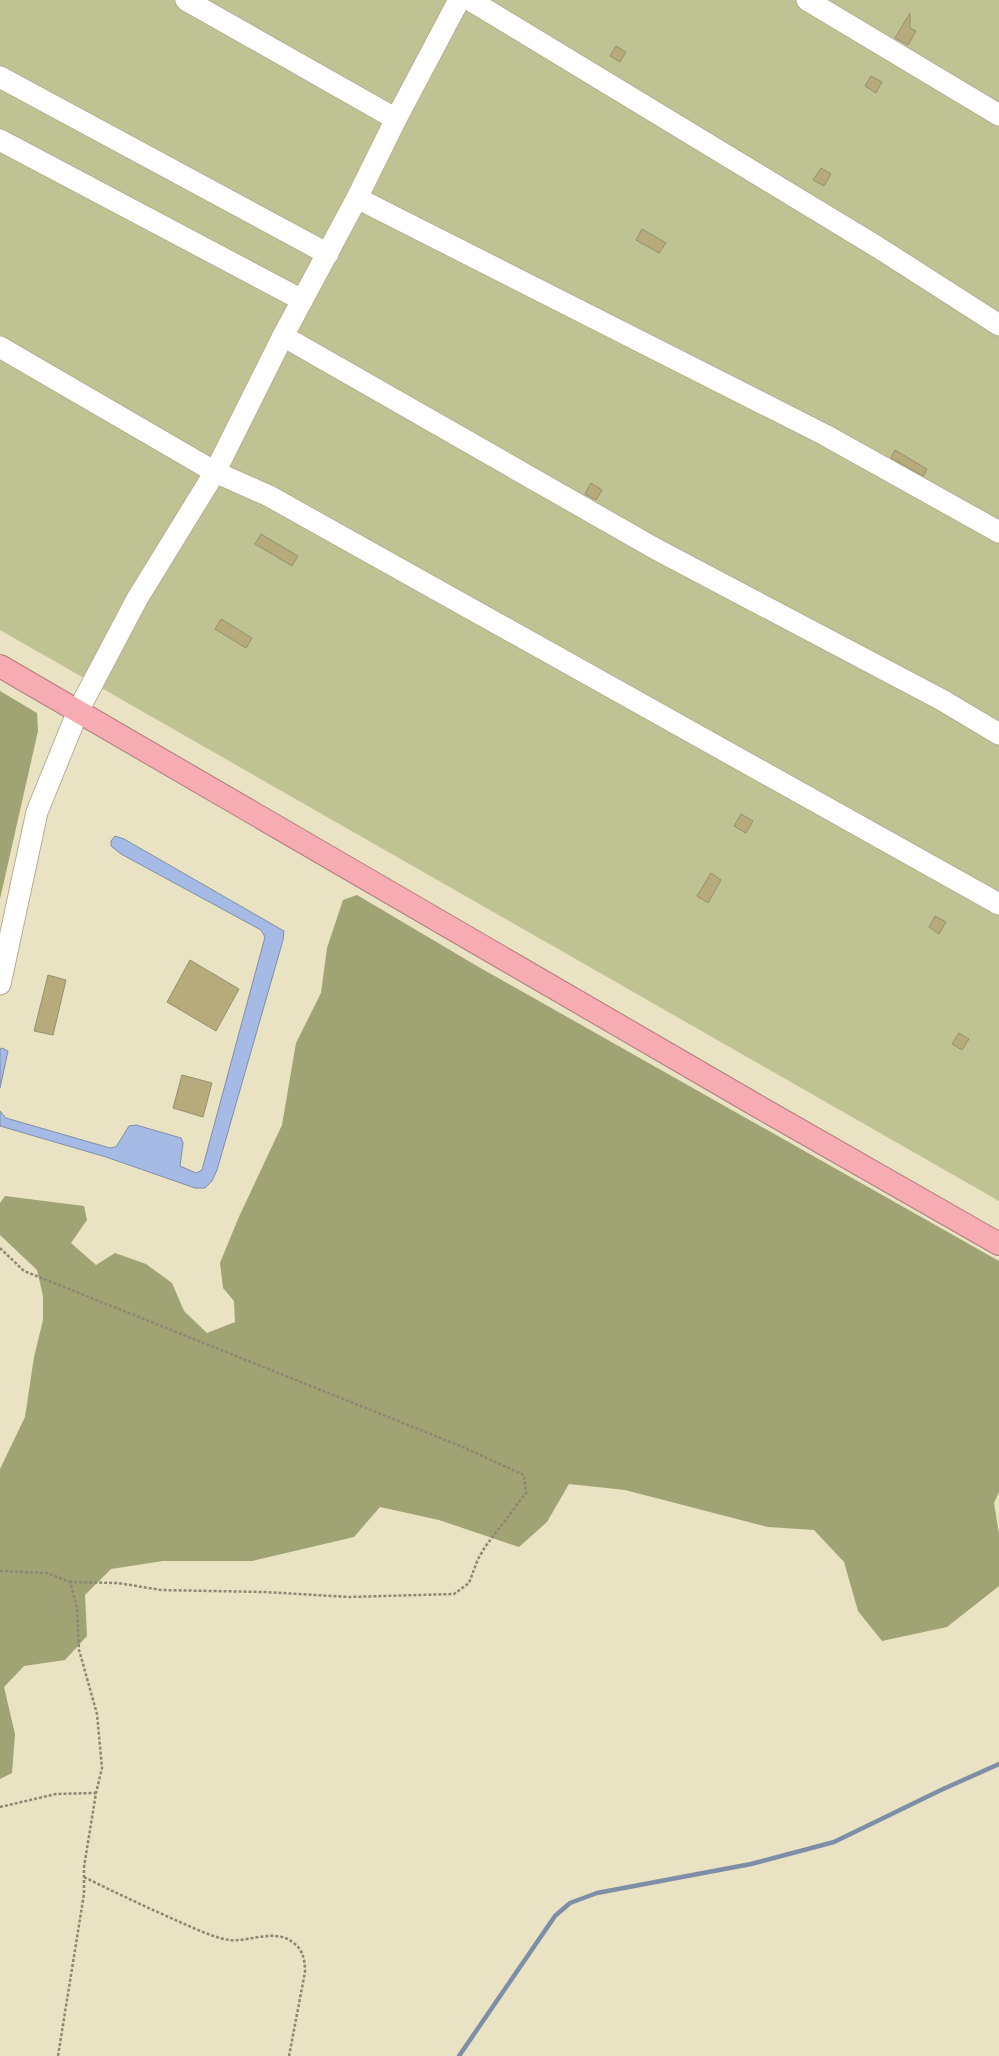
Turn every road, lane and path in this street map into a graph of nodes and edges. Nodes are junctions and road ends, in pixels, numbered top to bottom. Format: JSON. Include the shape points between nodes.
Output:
{"nodes":[{"id":1,"x":186,"y":0,"type":"edge"},
{"id":2,"x":459,"y":0,"type":"edge"},
{"id":3,"x":470,"y":0,"type":"edge"},
{"id":4,"x":807,"y":0,"type":"edge"},
{"id":5,"x":0,"y":77,"type":"edge"},
{"id":6,"x":999,"y":115,"type":"edge"},
{"id":7,"x":396,"y":118,"type":"junction"},
{"id":8,"x":0,"y":140,"type":"edge"},
{"id":9,"x":357,"y":198,"type":"junction"},
{"id":10,"x":328,"y":254,"type":"junction"},
{"id":11,"x":302,"y":300,"type":"junction"},
{"id":12,"x":999,"y":325,"type":"edge"},
{"id":13,"x":284,"y":336,"type":"junction"},
{"id":14,"x":0,"y":347,"type":"edge"},
{"id":15,"x":215,"y":472,"type":"junction"},
{"id":16,"x":999,"y":532,"type":"edge"},
{"id":17,"x":0,"y":666,"type":"edge"},
{"id":18,"x":78,"y":711,"type":"junction"},
{"id":19,"x":999,"y":734,"type":"edge"},
{"id":20,"x":999,"y":904,"type":"edge"},
{"id":21,"x":0,"y":984,"type":"edge"},
{"id":22,"x":999,"y":1244,"type":"edge"},
{"id":23,"x":0,"y":1248,"type":"edge"},
{"id":24,"x":0,"y":1571,"type":"edge"},
{"id":25,"x":70,"y":1582,"type":"junction"},
{"id":26,"x":96,"y":1793,"type":"junction"},
{"id":27,"x":0,"y":1807,"type":"edge"},
{"id":28,"x":84,"y":1877,"type":"junction"},
{"id":29,"x":58,"y":2056,"type":"edge"},
{"id":30,"x":289,"y":2056,"type":"edge"}],
"edges":[{"from":1,"to":7,"type":"street"},
{"from":2,"to":7,"type":"street"},
{"from":3,"to":12,"type":"street","via":[[872,244]]},
{"from":4,"to":6,"type":"street"},
{"from":5,"to":10,"type":"street"},
{"from":7,"to":9,"type":"street"},
{"from":8,"to":11,"type":"street"},
{"from":9,"to":10,"type":"street"},
{"from":9,"to":16,"type":"street","via":[[825,435]]},
{"from":10,"to":11,"type":"street"},
{"from":11,"to":13,"type":"street"},
{"from":13,"to":15,"type":"street"},
{"from":13,"to":19,"type":"street","via":[[654,548],[942,700]]},
{"from":14,"to":15,"type":"street"},
{"from":15,"to":18,"type":"street","via":[[137,599]]},
{"from":15,"to":20,"type":"street","via":[[269,496]]},
{"from":17,"to":18,"type":"highway"},
{"from":18,"to":21,"type":"street","via":[[37,812]]},
{"from":18,"to":22,"type":"highway"},
{"from":23,"to":25,"type":"path","via":[[24,1271],[458,1445],[524,1475],[526,1493],[485,1547],[469,1583],[454,1594],[349,1597],[167,1590],[118,1583]]},
{"from":24,"to":25,"type":"path","via":[[47,1573]]},
{"from":25,"to":26,"type":"path","via":[[77,1608],[79,1650],[97,1714],[102,1768]]},
{"from":26,"to":27,"type":"path","via":[[56,1794]]},
{"from":26,"to":28,"type":"path"},
{"from":28,"to":29,"type":"path","via":[[84,1894]]},
{"from":28,"to":30,"type":"path","via":[[211,1935],[229,1940],[262,1937],[291,1940],[303,1954],[305,1972]]}]}
